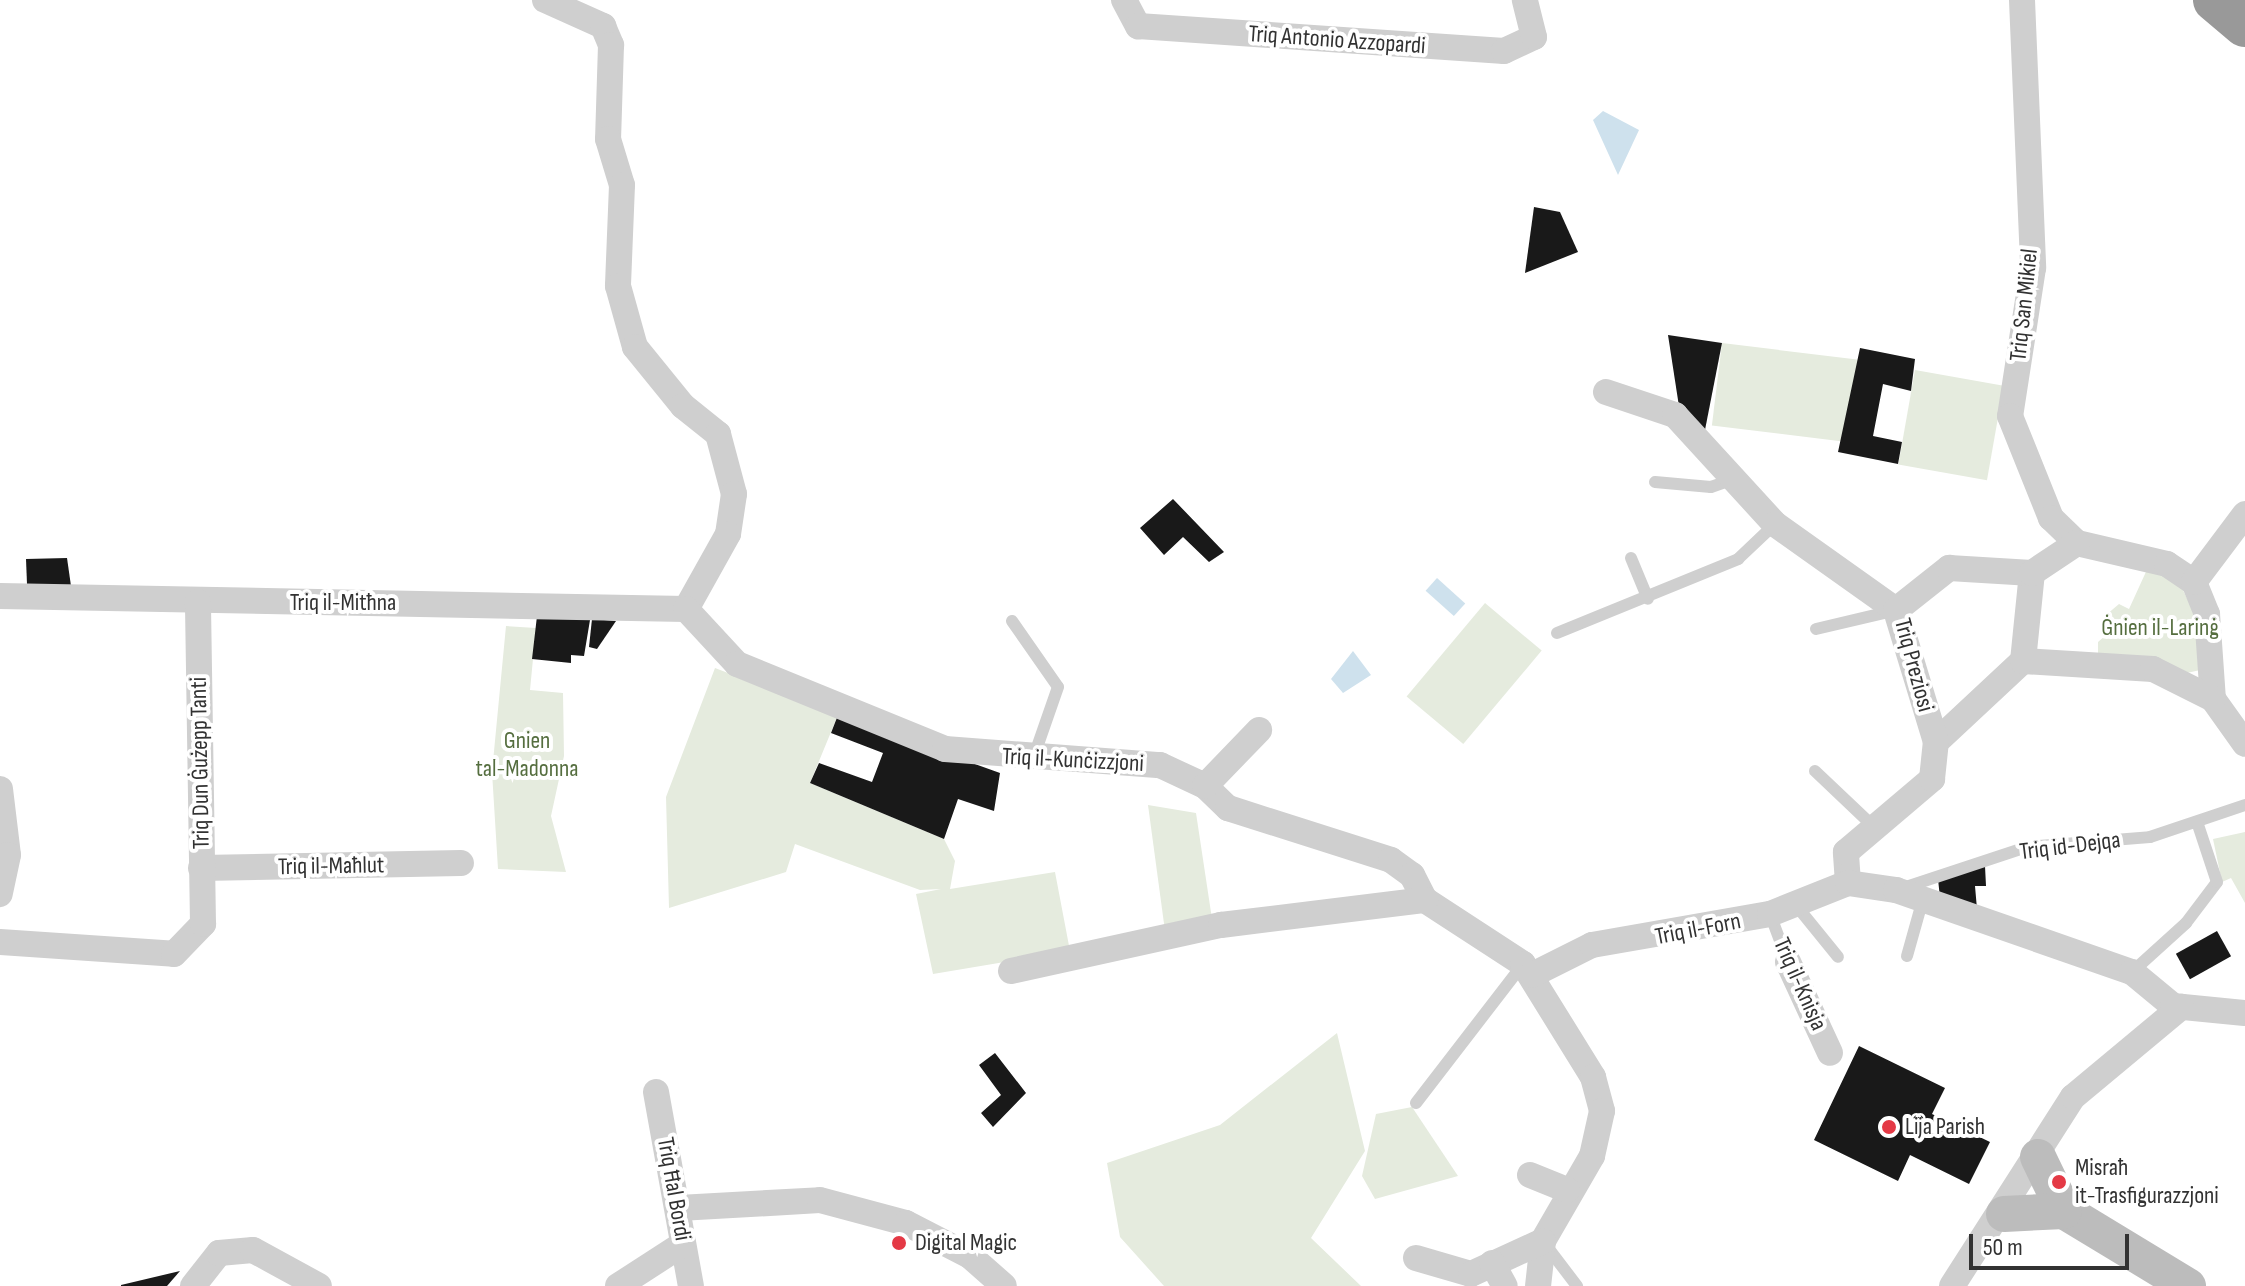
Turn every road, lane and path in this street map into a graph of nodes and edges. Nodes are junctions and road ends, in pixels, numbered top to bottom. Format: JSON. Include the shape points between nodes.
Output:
{"nodes":[{"id":1,"x":545,"y":0,"type":"edge"},
{"id":2,"x":1124,"y":0,"type":"edge"},
{"id":3,"x":1525,"y":0,"type":"edge"},
{"id":4,"x":2022,"y":0,"type":"edge"},
{"id":5,"x":2215,"y":0,"type":"edge"},
{"id":6,"x":2245,"y":25,"type":"edge"},
{"id":7,"x":1606,"y":392,"type":"dead end"},
{"id":8,"x":1734,"y":479,"type":"junction"},
{"id":9,"x":1655,"y":482,"type":"dead end"},
{"id":10,"x":2245,"y":514,"type":"edge"},
{"id":11,"x":1775,"y":524,"type":"junction"},
{"id":12,"x":2077,"y":543,"type":"junction"},
{"id":13,"x":1631,"y":558,"type":"dead end"},
{"id":14,"x":2032,"y":573,"type":"junction"},
{"id":15,"x":2194,"y":582,"type":"junction"},
{"id":16,"x":0,"y":596,"type":"edge"},
{"id":17,"x":1648,"y":599,"type":"junction"},
{"id":18,"x":198,"y":602,"type":"junction"},
{"id":19,"x":686,"y":609,"type":"junction"},
{"id":20,"x":1896,"y":610,"type":"junction"},
{"id":21,"x":1012,"y":621,"type":"dead end"},
{"id":22,"x":1816,"y":629,"type":"dead end"},
{"id":23,"x":1557,"y":633,"type":"dead end"},
{"id":24,"x":2023,"y":661,"type":"junction"},
{"id":25,"x":2213,"y":699,"type":"junction"},
{"id":26,"x":1259,"y":730,"type":"dead end"},
{"id":27,"x":1936,"y":742,"type":"junction"},
{"id":28,"x":2245,"y":744,"type":"edge"},
{"id":29,"x":1033,"y":759,"type":"junction"},
{"id":30,"x":1815,"y":771,"type":"dead end"},
{"id":31,"x":1205,"y":786,"type":"junction"},
{"id":32,"x":0,"y":789,"type":"edge"},
{"id":33,"x":2245,"y":805,"type":"edge"},
{"id":34,"x":2197,"y":822,"type":"junction"},
{"id":35,"x":1875,"y":828,"type":"junction"},
{"id":36,"x":461,"y":863,"type":"dead end"},
{"id":37,"x":201,"y":868,"type":"junction"},
{"id":38,"x":1848,"y":883,"type":"junction"},
{"id":39,"x":1896,"y":890,"type":"junction"},
{"id":40,"x":0,"y":894,"type":"edge"},
{"id":41,"x":1923,"y":899,"type":"junction"},
{"id":42,"x":1425,"y":900,"type":"junction"},
{"id":43,"x":1782,"y":909,"type":"junction"},
{"id":44,"x":0,"y":942,"type":"edge"},
{"id":45,"x":1907,"y":956,"type":"dead end"},
{"id":46,"x":1838,"y":957,"type":"dead end"},
{"id":47,"x":1788,"y":962,"type":"joint"},
{"id":48,"x":1528,"y":969,"type":"junction"},
{"id":49,"x":1011,"y":971,"type":"dead end"},
{"id":50,"x":2132,"y":972,"type":"junction"},
{"id":51,"x":2181,"y":1007,"type":"junction"},
{"id":52,"x":2245,"y":1013,"type":"edge"},
{"id":53,"x":1830,"y":1053,"type":"dead end"},
{"id":54,"x":656,"y":1092,"type":"dead end"},
{"id":55,"x":1416,"y":1103,"type":"dead end"},
{"id":56,"x":2038,"y":1157,"type":"junction"},
{"id":57,"x":1530,"y":1175,"type":"dead end"},
{"id":58,"x":1567,"y":1190,"type":"junction"},
{"id":59,"x":679,"y":1208,"type":"junction"},
{"id":60,"x":2064,"y":1211,"type":"junction"},
{"id":61,"x":2004,"y":1214,"type":"junction"},
{"id":62,"x":1543,"y":1241,"type":"junction"},
{"id":63,"x":683,"y":1244,"type":"junction"},
{"id":64,"x":1416,"y":1258,"type":"dead end"},
{"id":65,"x":1499,"y":1275,"type":"edge"},
{"id":66,"x":193,"y":1286,"type":"edge"},
{"id":67,"x":319,"y":1286,"type":"edge"},
{"id":68,"x":618,"y":1286,"type":"edge"},
{"id":69,"x":691,"y":1286,"type":"edge"},
{"id":70,"x":1004,"y":1286,"type":"edge"},
{"id":71,"x":1538,"y":1286,"type":"edge"},
{"id":72,"x":1577,"y":1286,"type":"edge"},
{"id":73,"x":1952,"y":1286,"type":"edge"},
{"id":74,"x":2188,"y":1286,"type":"edge"}],
"edges":[{"from":1,"to":19,"type":"street","via":[[603,26],[611,45],[608,139],[622,185],[618,286],[635,347],[683,406],[718,434],[734,494],[728,534]]},
{"from":2,"to":3,"type":"street","name":"Triq Antonio Azzopardi","via":[[1138,26],[1504,51],[1534,37]]},
{"from":4,"to":12,"type":"street","name":"Triq San Mikiel","via":[[2033,268],[2010,416],[2051,518]]},
{"from":5,"to":6,"type":"highway"},
{"from":7,"to":8,"type":"street","via":[[1675,415]]},
{"from":8,"to":9,"type":"lane","via":[[1711,487]]},
{"from":8,"to":11,"type":"street"},
{"from":10,"to":15,"type":"street"},
{"from":11,"to":17,"type":"lane","via":[[1738,559]]},
{"from":11,"to":20,"type":"street"},
{"from":12,"to":14,"type":"street"},
{"from":12,"to":15,"type":"street","via":[[2167,564]]},
{"from":13,"to":17,"type":"lane"},
{"from":14,"to":20,"type":"street","name":"Triq Preziosi","via":[[1949,568]]},
{"from":14,"to":24,"type":"street"},
{"from":15,"to":25,"type":"street","via":[[2207,614]]},
{"from":16,"to":18,"type":"street","name":"Triq il-Mitħna"},
{"from":17,"to":23,"type":"lane"},
{"from":18,"to":19,"type":"street","name":"Triq il-Mitħna"},
{"from":18,"to":37,"type":"street","name":"Triq Dun Ġużepp Tanti"},
{"from":19,"to":29,"type":"street","name":"Triq il-Kunċizzjoni","via":[[737,664],[945,749]]},
{"from":20,"to":22,"type":"lane"},
{"from":20,"to":27,"type":"street","name":"Triq Preziosi"},
{"from":21,"to":29,"type":"lane","via":[[1058,687]]},
{"from":24,"to":25,"type":"street","via":[[2153,669]]},
{"from":24,"to":27,"type":"street"},
{"from":25,"to":28,"type":"street"},
{"from":26,"to":31,"type":"street"},
{"from":27,"to":35,"type":"street","name":"Triq Preziosi","via":[[1932,779]]},
{"from":29,"to":31,"type":"street","name":"Triq il-Kunċizzjoni","via":[[1160,765]]},
{"from":30,"to":35,"type":"lane"},
{"from":31,"to":42,"type":"street","name":"Triq il-Kunċizzjoni","via":[[1228,808],[1391,860],[1412,875]]},
{"from":32,"to":40,"type":"street","via":[[8,855]]},
{"from":33,"to":34,"type":"lane","name":"Triq id-Dejqa"},
{"from":34,"to":39,"type":"lane","name":"Triq id-Dejqa","via":[[2150,837],[2027,847]]},
{"from":34,"to":50,"type":"lane","via":[[2217,882],[2186,923]]},
{"from":35,"to":38,"type":"street","name":"Triq Preziosi","via":[[1846,852]]},
{"from":36,"to":37,"type":"street","name":"Triq il-Maħlut"},
{"from":37,"to":44,"type":"street","name":"Triq Dun Ġużepp Tanti","via":[[203,924],[174,954]]},
{"from":38,"to":39,"type":"street","name":"Triq il-Forn"},
{"from":38,"to":43,"type":"street","name":"Triq il-Forn"},
{"from":39,"to":41,"type":"street","name":"Triq il-Forn"},
{"from":41,"to":45,"type":"lane"},
{"from":41,"to":50,"type":"street","name":"Triq il-Forn"},
{"from":42,"to":48,"type":"street","name":"Triq il-Kunċizzjoni"},
{"from":42,"to":49,"type":"street","via":[[1221,925]]},
{"from":43,"to":46,"type":"lane"},
{"from":43,"to":47,"type":"lane","name":"Triq il-Knisja"},
{"from":43,"to":48,"type":"street","name":"Triq il-Forn","via":[[1592,945]]},
{"from":47,"to":53,"type":"street","name":"Triq il-Knisja"},
{"from":48,"to":55,"type":"lane"},
{"from":48,"to":58,"type":"street","via":[[1593,1077],[1602,1111],[1591,1157]]},
{"from":50,"to":51,"type":"street","name":"Triq il-Forn"},
{"from":51,"to":52,"type":"street"},
{"from":51,"to":56,"type":"street","via":[[2073,1097]]},
{"from":54,"to":59,"type":"street","name":"Triq Ħal Bordi"},
{"from":56,"to":60,"type":"street"},
{"from":56,"to":61,"type":"street"},
{"from":57,"to":58,"type":"street"},
{"from":58,"to":62,"type":"street"},
{"from":59,"to":63,"type":"street","name":"Triq Ħal Bordi"},
{"from":59,"to":70,"type":"street","via":[[820,1200],[906,1223],[970,1256]]},
{"from":60,"to":61,"type":"street"},
{"from":60,"to":74,"type":"street"},
{"from":61,"to":73,"type":"street"},
{"from":62,"to":65,"type":"street"},
{"from":62,"to":71,"type":"street"},
{"from":62,"to":72,"type":"lane"},
{"from":63,"to":68,"type":"street"},
{"from":63,"to":69,"type":"street","name":"Triq Ħal Bordi"},
{"from":64,"to":65,"type":"street","via":[[1471,1274]]},
{"from":66,"to":67,"type":"street","via":[[219,1253],[253,1250]]}]}
